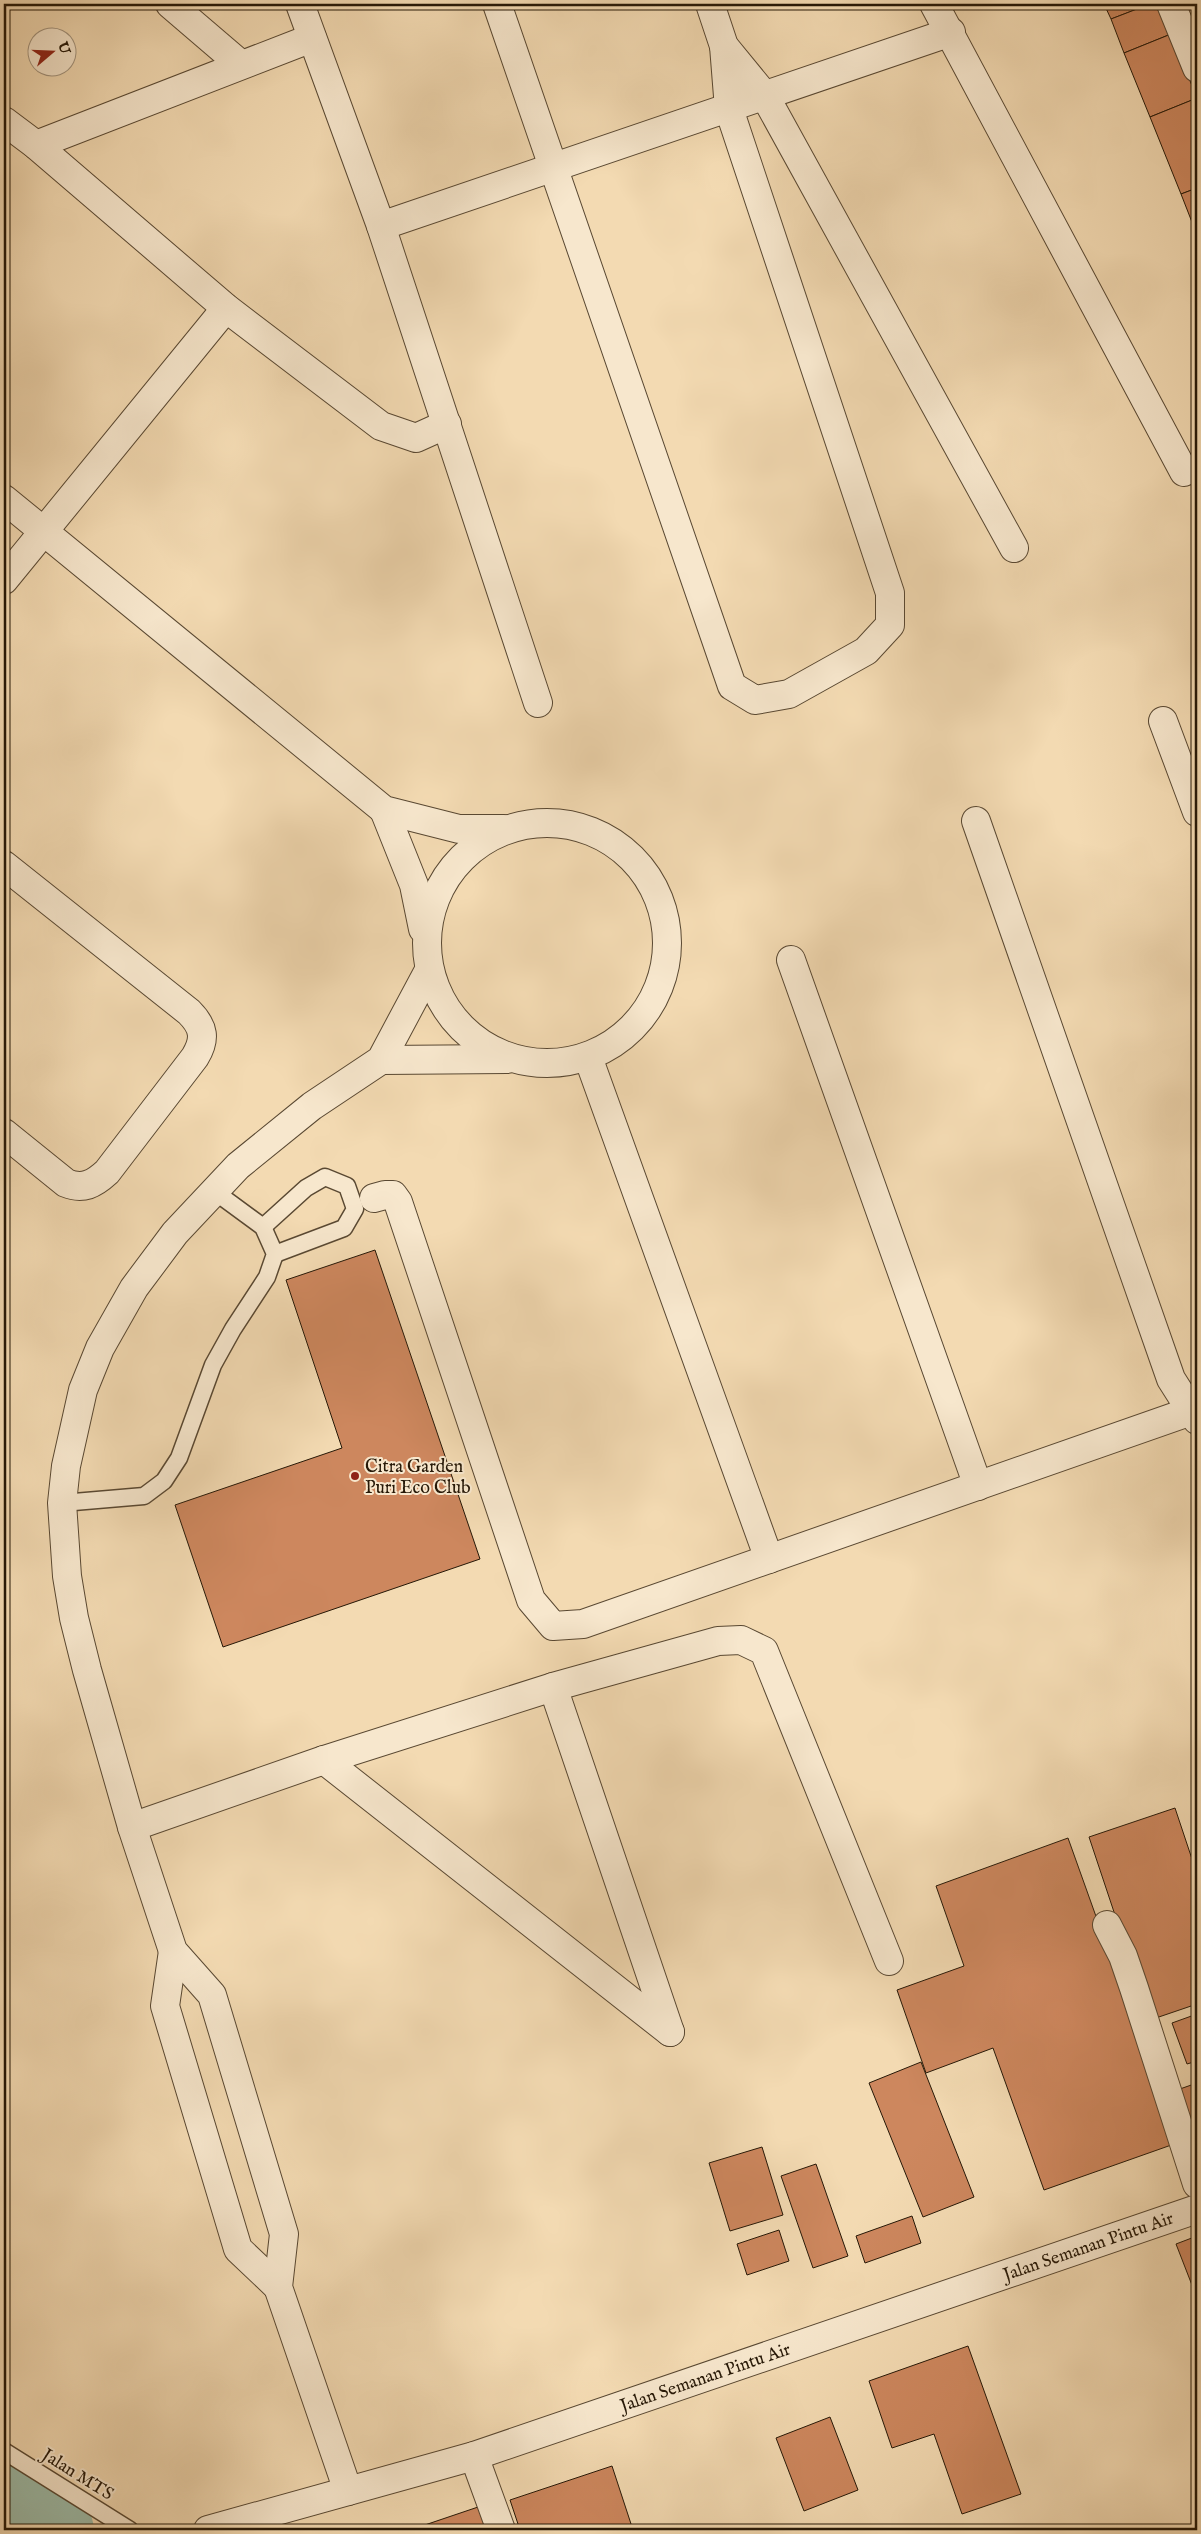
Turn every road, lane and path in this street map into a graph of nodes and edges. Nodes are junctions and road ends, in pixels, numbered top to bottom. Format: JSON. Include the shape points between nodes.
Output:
{"nodes":[{"id":1,"x":170,"y":4,"type":"edge"},
{"id":2,"x":300,"y":4,"type":"edge"},
{"id":3,"x":497,"y":4,"type":"edge"},
{"id":4,"x":710,"y":4,"type":"edge"},
{"id":5,"x":934,"y":4,"type":"edge"},
{"id":6,"x":1171,"y":4,"type":"edge"},
{"id":7,"x":951,"y":32,"type":"junction"},
{"id":8,"x":312,"y":38,"type":"junction"},
{"id":9,"x":724,"y":46,"type":"junction"},
{"id":10,"x":240,"y":64,"type":"junction"},
{"id":11,"x":1197,"y":68,"type":"edge"},
{"id":12,"x":765,"y":96,"type":"junction"},
{"id":13,"x":729,"y":109,"type":"junction"},
{"id":14,"x":4,"y":121,"type":"edge"},
{"id":15,"x":36,"y":145,"type":"junction"},
{"id":16,"x":554,"y":167,"type":"junction"},
{"id":17,"x":381,"y":226,"type":"junction"},
{"id":18,"x":226,"y":308,"type":"junction"},
{"id":19,"x":447,"y":424,"type":"junction"},
{"id":20,"x":1184,"y":472,"type":"dead end"},
{"id":21,"x":4,"y":499,"type":"edge"},
{"id":22,"x":42,"y":531,"type":"junction"},
{"id":23,"x":1014,"y":548,"type":"dead end"},
{"id":24,"x":4,"y":580,"type":"edge"},
{"id":25,"x":538,"y":703,"type":"dead end"},
{"id":26,"x":1164,"y":721,"type":"dead end"},
{"id":27,"x":384,"y":810,"type":"junction"},
{"id":28,"x":1197,"y":812,"type":"edge"},
{"id":29,"x":976,"y":820,"type":"dead end"},
{"id":30,"x":507,"y":829,"type":"junction"},
{"id":31,"x":4,"y":864,"type":"edge"},
{"id":32,"x":428,"y":958,"type":"junction"},
{"id":33,"x":791,"y":960,"type":"dead end"},
{"id":34,"x":588,"y":1057,"type":"junction"},
{"id":35,"x":512,"y":1059,"type":"junction"},
{"id":36,"x":381,"y":1060,"type":"junction"},
{"id":37,"x":4,"y":1133,"type":"edge"},
{"id":38,"x":214,"y":1191,"type":"junction"},
{"id":39,"x":374,"y":1198,"type":"dead end"},
{"id":40,"x":263,"y":1227,"type":"junction"},
{"id":41,"x":275,"y":1254,"type":"junction"},
{"id":42,"x":1195,"y":1413,"type":"edge"},
{"id":43,"x":978,"y":1486,"type":"junction"},
{"id":44,"x":62,"y":1503,"type":"junction"},
{"id":45,"x":769,"y":1559,"type":"junction"},
{"id":46,"x":553,"y":1688,"type":"junction"},
{"id":47,"x":324,"y":1760,"type":"junction"},
{"id":48,"x":132,"y":1827,"type":"junction"},
{"id":49,"x":1107,"y":1925,"type":"dead end"},
{"id":50,"x":173,"y":1951,"type":"junction"},
{"id":51,"x":889,"y":1961,"type":"dead end"},
{"id":52,"x":1197,"y":2184,"type":"edge"},
{"id":53,"x":1197,"y":2208,"type":"edge"},
{"id":54,"x":278,"y":2287,"type":"junction"},
{"id":55,"x":4,"y":2451,"type":"edge"},
{"id":56,"x":474,"y":2456,"type":"junction"},
{"id":57,"x":348,"y":2491,"type":"junction"},
{"id":58,"x":130,"y":2530,"type":"edge"},
{"id":59,"x":208,"y":2530,"type":"edge"},
{"id":60,"x":501,"y":2530,"type":"edge"}],
"edges":[{"from":1,"to":10,"type":"street"},
{"from":2,"to":8,"type":"street"},
{"from":3,"to":16,"type":"street"},
{"from":4,"to":9,"type":"street"},
{"from":5,"to":7,"type":"street"},
{"from":6,"to":11,"type":"street"},
{"from":7,"to":12,"type":"street"},
{"from":7,"to":20,"type":"street"},
{"from":8,"to":10,"type":"street"},
{"from":8,"to":17,"type":"street"},
{"from":9,"to":12,"type":"street"},
{"from":9,"to":13,"type":"street"},
{"from":10,"to":15,"type":"street"},
{"from":12,"to":13,"type":"street"},
{"from":12,"to":23,"type":"street"},
{"from":13,"to":16,"type":"street"},
{"from":13,"to":16,"type":"street","via":[[890,592],[890,625],[866,652],[789,694],[755,700],[732,686]]},
{"from":14,"to":15,"type":"street"},
{"from":15,"to":18,"type":"street"},
{"from":16,"to":17,"type":"street"},
{"from":17,"to":19,"type":"street"},
{"from":18,"to":19,"type":"street","via":[[381,426],[416,438]]},
{"from":18,"to":22,"type":"street"},
{"from":19,"to":25,"type":"street"},
{"from":21,"to":22,"type":"street"},
{"from":22,"to":24,"type":"street"},
{"from":22,"to":27,"type":"street"},
{"from":26,"to":28,"type":"street"},
{"from":27,"to":30,"type":"street","via":[[459,829]]},
{"from":27,"to":32,"type":"street","via":[[414,885]]},
{"from":29,"to":42,"type":"street","via":[[1171,1379]]},
{"from":30,"to":32,"type":"street","via":[[484,840],[453,866],[436,896],[428,920]]},
{"from":30,"to":34,"type":"street","via":[[532,823],[556,823],[597,834],[625,852],[656,892],[664,916],[667,941],[657,991],[645,1013],[628,1032],[609,1048]]},
{"from":31,"to":37,"type":"street","via":[[189,1012],[200,1026],[203,1038],[195,1057],[113,1164],[92,1184],[78,1186],[66,1183]]},
{"from":32,"to":35,"type":"street","via":[[438,994],[449,1015],[488,1049]]},
{"from":32,"to":36,"type":"street"},
{"from":33,"to":43,"type":"street"},
{"from":34,"to":35,"type":"street","via":[[561,1064],[536,1064]]},
{"from":34,"to":45,"type":"street"},
{"from":35,"to":36,"type":"street"},
{"from":36,"to":38,"type":"street","via":[[312,1106],[238,1166]]},
{"from":38,"to":40,"type":"lane"},
{"from":38,"to":44,"type":"street","via":[[152,1263],[100,1348],[74,1423]]},
{"from":39,"to":45,"type":"street","via":[[393,1195],[398,1202],[532,1600],[553,1626],[582,1624]]},
{"from":40,"to":41,"type":"lane"},
{"from":40,"to":41,"type":"lane","via":[[306,1188],[325,1177],[347,1186],[355,1209],[344,1228]]},
{"from":41,"to":44,"type":"lane","via":[[267,1277],[214,1365],[180,1458],[164,1481],[144,1496]]},
{"from":42,"to":43,"type":"street"},
{"from":43,"to":45,"type":"street"},
{"from":44,"to":48,"type":"street","via":[[67,1576],[74,1618]]},
{"from":46,"to":47,"type":"street"},
{"from":46,"to":47,"type":"street","via":[[670,2032]]},
{"from":46,"to":51,"type":"street","via":[[718,1641],[741,1640],[764,1652]]},
{"from":47,"to":48,"type":"street"},
{"from":48,"to":50,"type":"street"},
{"from":49,"to":52,"type":"street","via":[[1134,1988]]},
{"from":50,"to":54,"type":"street","via":[[212,1995],[284,2234]]},
{"from":50,"to":54,"type":"street","via":[[165,2006],[238,2249]]},
{"from":53,"to":56,"type":"street","name":"Jalan Semanan Pintu Air"},
{"from":54,"to":57,"type":"street"},
{"from":55,"to":58,"type":"lane","name":"Jalan MTS"},
{"from":56,"to":57,"type":"street","name":"Jalan Semanan Pintu Air"},
{"from":56,"to":60,"type":"street"},
{"from":57,"to":59,"type":"street","name":"Jalan Semanan Pintu Air"}]}
